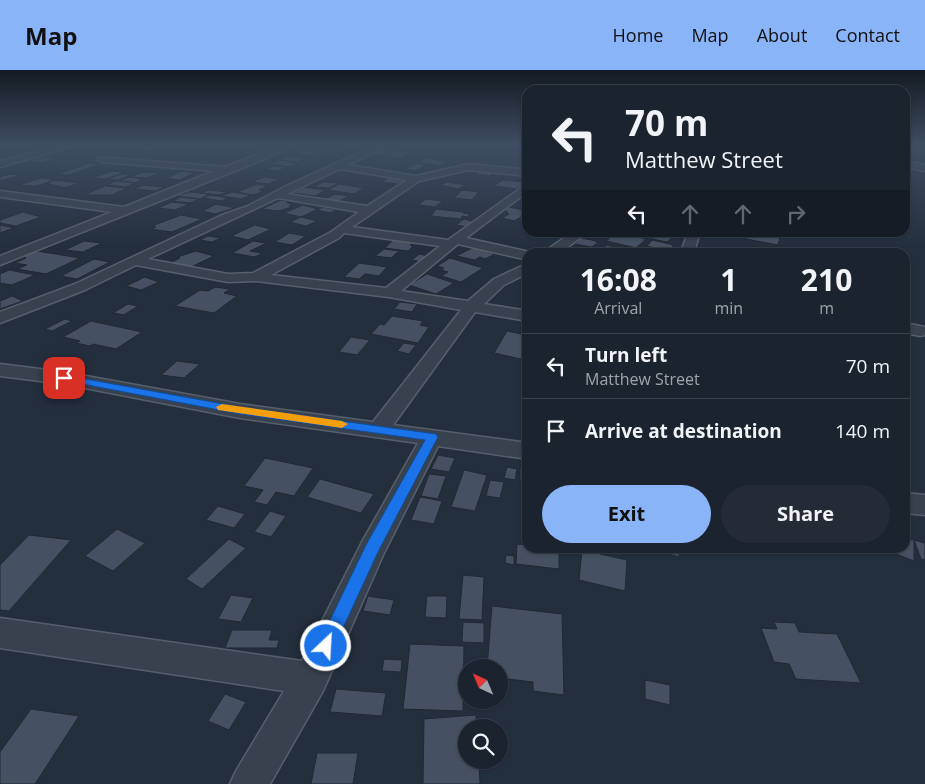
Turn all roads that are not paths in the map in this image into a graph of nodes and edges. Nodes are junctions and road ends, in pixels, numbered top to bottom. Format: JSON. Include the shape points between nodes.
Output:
{"nodes":[{"id":1,"x":205,"y":178,"type":"edge"},
{"id":2,"x":313,"y":178,"type":"edge"},
{"id":3,"x":416,"y":178,"type":"edge"},
{"id":4,"x":0,"y":194,"type":"edge"},
{"id":5,"x":277,"y":195,"type":"junction"},
{"id":6,"x":522,"y":195,"type":"edge"},
{"id":7,"x":127,"y":210,"type":"junction"},
{"id":8,"x":369,"y":210,"type":"junction"},
{"id":9,"x":341,"y":229,"type":"junction"},
{"id":10,"x":575,"y":237,"type":"edge"},
{"id":11,"x":455,"y":242,"type":"junction"},
{"id":12,"x":559,"y":248,"type":"edge"},
{"id":13,"x":522,"y":255,"type":"edge"},
{"id":14,"x":0,"y":261,"type":"edge"},
{"id":15,"x":135,"y":261,"type":"junction"},
{"id":16,"x":522,"y":270,"type":"edge"},
{"id":17,"x":256,"y":277,"type":"junction"},
{"id":18,"x":389,"y":294,"type":"junction"},
{"id":19,"x":471,"y":307,"type":"junction"},
{"id":20,"x":522,"y":315,"type":"edge"},
{"id":21,"x":0,"y":318,"type":"edge"},
{"id":22,"x":0,"y":370,"type":"edge"},
{"id":23,"x":379,"y":429,"type":"junction"},
{"id":24,"x":432,"y":437,"type":"junction"},
{"id":25,"x":522,"y":450,"type":"edge"},
{"id":26,"x":910,"y":504,"type":"edge"},
{"id":27,"x":925,"y":505,"type":"edge"},
{"id":28,"x":0,"y":633,"type":"edge"},
{"id":29,"x":311,"y":679,"type":"junction"},
{"id":30,"x":248,"y":784,"type":"edge"}],
"edges":[{"from":1,"to":7,"type":"street"},
{"from":2,"to":5,"type":"street"},
{"from":3,"to":8,"type":"street"},
{"from":4,"to":7,"type":"street"},
{"from":5,"to":8,"type":"street"},
{"from":5,"to":15,"type":"street"},
{"from":6,"to":11,"type":"street","via":[[494,211]]},
{"from":7,"to":14,"type":"street"},
{"from":8,"to":9,"type":"street"},
{"from":9,"to":11,"type":"street"},
{"from":9,"to":17,"type":"street"},
{"from":10,"to":12,"type":"street"},
{"from":11,"to":13,"type":"street"},
{"from":11,"to":18,"type":"street","via":[[417,268]]},
{"from":15,"to":17,"type":"street","via":[[228,278]]},
{"from":15,"to":21,"type":"street","via":[[80,287]]},
{"from":16,"to":19,"type":"street","via":[[499,282]]},
{"from":17,"to":18,"type":"street"},
{"from":18,"to":19,"type":"street"},
{"from":19,"to":20,"type":"street"},
{"from":19,"to":23,"type":"street"},
{"from":22,"to":23,"type":"street","via":[[64,378],[240,411]]},
{"from":23,"to":24,"type":"street"},
{"from":24,"to":25,"type":"street"},
{"from":24,"to":29,"type":"street","via":[[372,550]]},
{"from":26,"to":27,"type":"street"},
{"from":28,"to":29,"type":"street"},
{"from":29,"to":30,"type":"street"}]}
